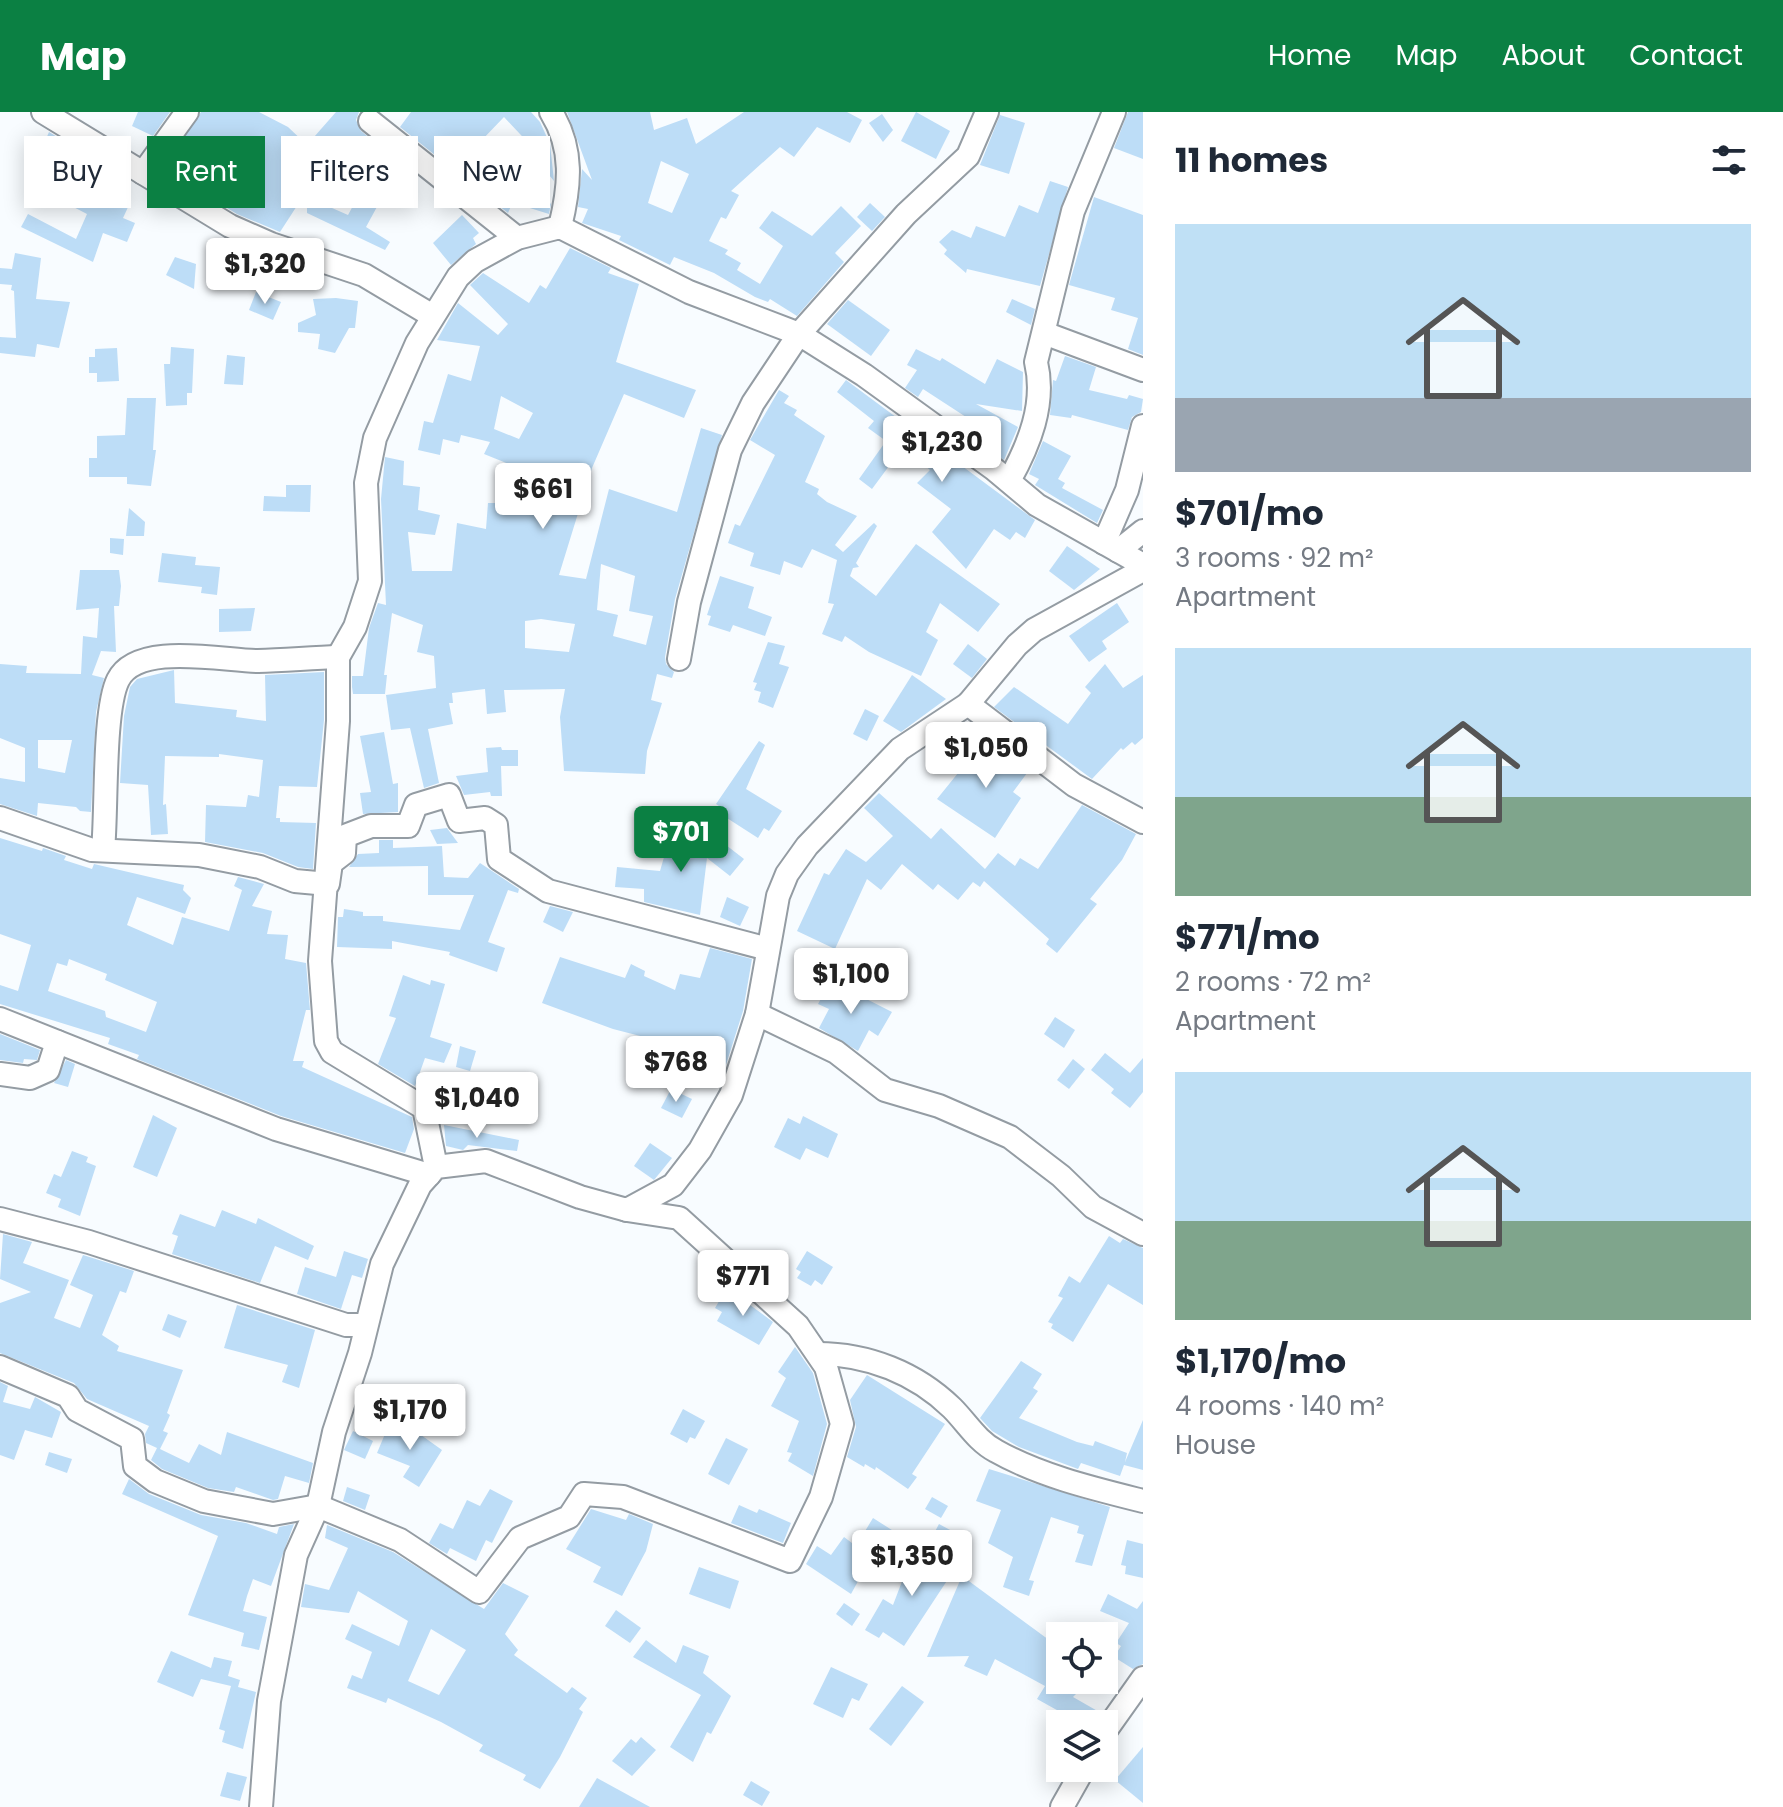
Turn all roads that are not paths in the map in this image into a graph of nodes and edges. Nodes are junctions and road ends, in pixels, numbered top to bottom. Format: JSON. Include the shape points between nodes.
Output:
{"nodes":[{"id":1,"x":43,"y":112,"type":"edge"},
{"id":2,"x":187,"y":112,"type":"edge"},
{"id":3,"x":551,"y":112,"type":"edge"},
{"id":4,"x":987,"y":112,"type":"edge"},
{"id":5,"x":1114,"y":112,"type":"edge"},
{"id":6,"x":370,"y":121,"type":"dead end"},
{"id":7,"x":143,"y":173,"type":"junction"},
{"id":8,"x":560,"y":227,"type":"junction"},
{"id":9,"x":517,"y":238,"type":"junction"},
{"id":10,"x":431,"y":315,"type":"junction"},
{"id":11,"x":1044,"y":333,"type":"junction"},
{"id":12,"x":799,"y":334,"type":"junction"},
{"id":13,"x":1143,"y":370,"type":"edge"},
{"id":14,"x":1143,"y":426,"type":"edge"},
{"id":15,"x":1009,"y":481,"type":"junction"},
{"id":16,"x":1143,"y":531,"type":"edge"},
{"id":17,"x":1111,"y":547,"type":"junction"},
{"id":18,"x":1143,"y":567,"type":"edge"},
{"id":19,"x":338,"y":657,"type":"junction"},
{"id":20,"x":679,"y":659,"type":"dead end"},
{"id":21,"x":968,"y":704,"type":"junction"},
{"id":22,"x":0,"y":818,"type":"edge"},
{"id":23,"x":1143,"y":822,"type":"edge"},
{"id":24,"x":103,"y":850,"type":"junction"},
{"id":25,"x":328,"y":884,"type":"junction"},
{"id":26,"x":768,"y":949,"type":"junction"},
{"id":27,"x":757,"y":1014,"type":"junction"},
{"id":28,"x":0,"y":1019,"type":"edge"},
{"id":29,"x":57,"y":1042,"type":"junction"},
{"id":30,"x":0,"y":1074,"type":"edge"},
{"id":31,"x":433,"y":1171,"type":"junction"},
{"id":32,"x":673,"y":1185,"type":"junction"},
{"id":33,"x":627,"y":1210,"type":"junction"},
{"id":34,"x":679,"y":1218,"type":"junction"},
{"id":35,"x":0,"y":1219,"type":"edge"},
{"id":36,"x":1143,"y":1234,"type":"edge"},
{"id":37,"x":366,"y":1325,"type":"junction"},
{"id":38,"x":818,"y":1354,"type":"junction"},
{"id":39,"x":0,"y":1367,"type":"edge"},
{"id":40,"x":1143,"y":1501,"type":"edge"},
{"id":41,"x":318,"y":1506,"type":"junction"},
{"id":42,"x":1143,"y":1678,"type":"edge"},
{"id":43,"x":1118,"y":1713,"type":"edge"},
{"id":44,"x":1076,"y":1782,"type":"edge"},
{"id":45,"x":261,"y":1807,"type":"edge"},
{"id":46,"x":1062,"y":1807,"type":"edge"}],
"edges":[{"from":1,"to":7,"type":"street"},
{"from":2,"to":7,"type":"street"},
{"from":3,"to":8,"type":"street","via":[[562,130],[569,165]]},
{"from":4,"to":12,"type":"street","via":[[968,156],[906,214]]},
{"from":5,"to":11,"type":"street","via":[[1073,211]]},
{"from":6,"to":9,"type":"street"},
{"from":7,"to":10,"type":"street","via":[[230,226],[364,275]]},
{"from":8,"to":9,"type":"street"},
{"from":8,"to":12,"type":"street","via":[[689,292]]},
{"from":9,"to":10,"type":"street","via":[[475,261]]},
{"from":10,"to":19,"type":"street","via":[[375,438],[366,483],[370,581],[355,627]]},
{"from":11,"to":13,"type":"street"},
{"from":11,"to":15,"type":"street","via":[[1036,362],[1040,391],[1028,447]]},
{"from":12,"to":15,"type":"street"},
{"from":12,"to":20,"type":"street","via":[[753,403],[730,450]]},
{"from":14,"to":17,"type":"street"},
{"from":15,"to":17,"type":"street","via":[[1046,511]]},
{"from":16,"to":17,"type":"street"},
{"from":17,"to":18,"type":"street"},
{"from":18,"to":21,"type":"street","via":[[1034,630]]},
{"from":19,"to":24,"type":"street","via":[[256,661],[162,656],[124,672],[117,681],[110,720]]},
{"from":19,"to":25,"type":"street"},
{"from":21,"to":23,"type":"street","via":[[1074,785]]},
{"from":21,"to":26,"type":"street","via":[[900,749],[807,846],[778,896]]},
{"from":22,"to":24,"type":"street"},
{"from":24,"to":25,"type":"street","via":[[215,857],[295,881]]},
{"from":25,"to":26,"type":"street","via":[[331,863],[344,853],[345,836],[371,826],[408,826],[416,805],[449,795],[459,821],[485,818],[496,825],[499,859],[537,886]]},
{"from":25,"to":31,"type":"street","via":[[320,961],[326,1041],[343,1060],[424,1108]]},
{"from":26,"to":27,"type":"street"},
{"from":27,"to":32,"type":"street","via":[[731,1095]]},
{"from":27,"to":36,"type":"street","via":[[836,1052],[885,1090],[939,1106],[1010,1137],[1093,1207]]},
{"from":28,"to":29,"type":"street"},
{"from":29,"to":30,"type":"street","via":[[48,1070],[30,1078]]},
{"from":29,"to":31,"type":"street","via":[[276,1129]]},
{"from":31,"to":33,"type":"street","via":[[486,1161]]},
{"from":31,"to":37,"type":"street","via":[[402,1219],[382,1264]]},
{"from":32,"to":33,"type":"street"},
{"from":32,"to":34,"type":"street"},
{"from":33,"to":34,"type":"street"},
{"from":34,"to":38,"type":"street","via":[[798,1326]]},
{"from":35,"to":37,"type":"street","via":[[89,1242],[346,1325]]},
{"from":37,"to":41,"type":"street"},
{"from":38,"to":40,"type":"street","via":[[872,1360],[943,1400],[998,1452]]},
{"from":38,"to":41,"type":"street","via":[[842,1424],[821,1497],[790,1561],[623,1497],[584,1494],[569,1517],[520,1538],[479,1592],[400,1540]]},
{"from":39,"to":41,"type":"street","via":[[68,1396],[77,1410],[132,1439],[135,1466],[155,1481],[204,1501],[273,1514]]},
{"from":41,"to":45,"type":"street","via":[[296,1555],[283,1612]]},
{"from":42,"to":43,"type":"street"},
{"from":44,"to":46,"type":"street"}]}
